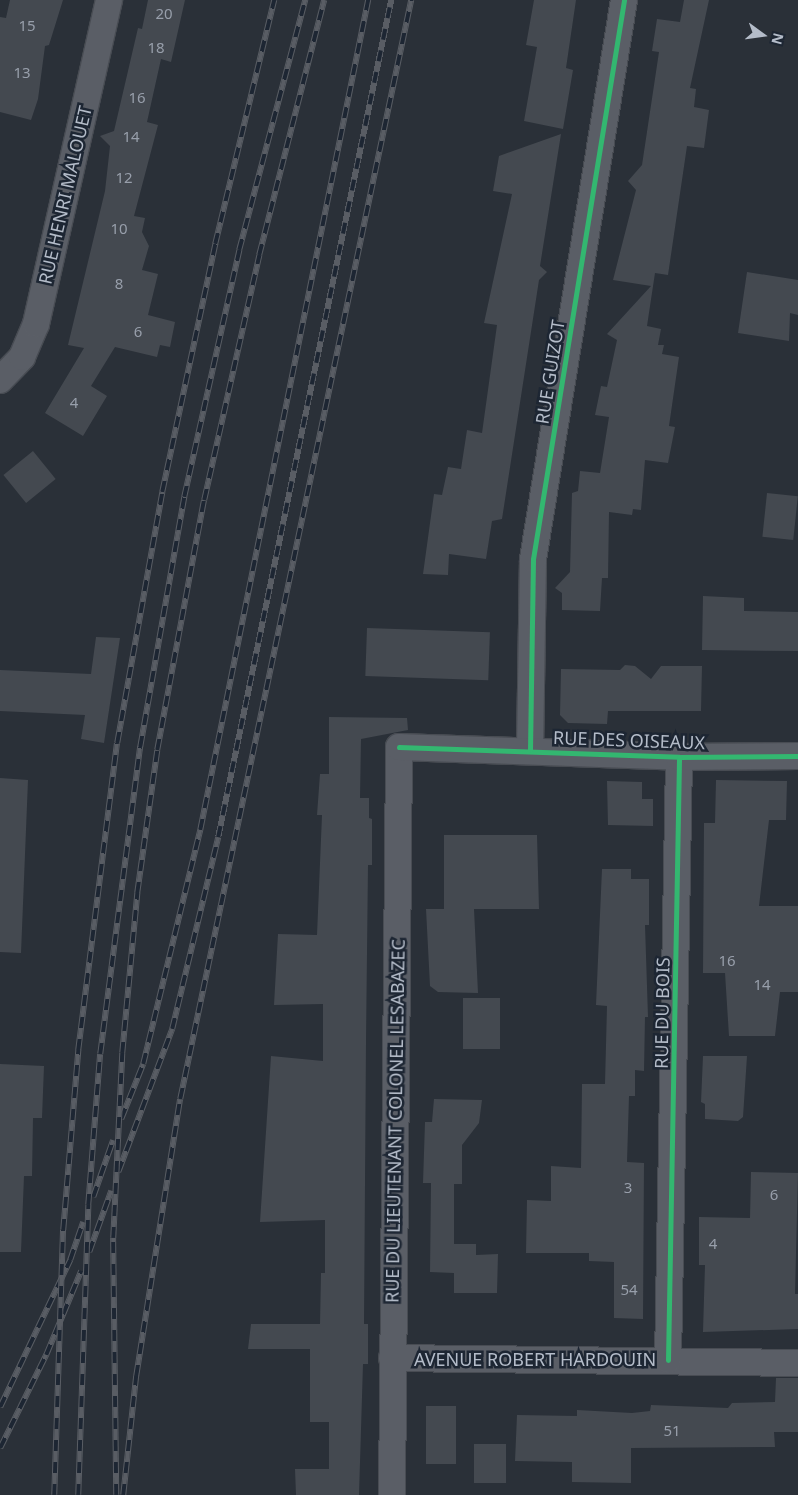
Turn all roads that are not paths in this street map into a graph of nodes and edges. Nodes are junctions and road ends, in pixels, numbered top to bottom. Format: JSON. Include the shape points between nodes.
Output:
{"nodes":[{"id":1,"x":109,"y":0,"type":"edge"},
{"id":2,"x":624,"y":0,"type":"edge"},
{"id":3,"x":0,"y":380,"type":"edge"},
{"id":4,"x":399,"y":747,"type":"joint"},
{"id":5,"x":530,"y":750,"type":"junction"},
{"id":6,"x":798,"y":756,"type":"edge"},
{"id":7,"x":679,"y":757,"type":"junction"},
{"id":8,"x":392,"y":1358,"type":"junction"},
{"id":9,"x":668,"y":1360,"type":"junction"},
{"id":10,"x":798,"y":1362,"type":"edge"},
{"id":11,"x":392,"y":1495,"type":"edge"}],
"edges":[{"from":1,"to":3,"type":"street","name":"RUE HENRI MALOUET","via":[[36,324],[22,357]]},
{"from":2,"to":5,"type":"street","name":"RUE GUIZOT","via":[[533,559]]},
{"from":4,"to":5,"type":"street","name":"RUE DES OISEAUX"},
{"from":4,"to":8,"type":"street","name":"RUE DU LIEUTENANT COLONEL LESABAZEC"},
{"from":5,"to":7,"type":"street","name":"RUE DES OISEAUX"},
{"from":6,"to":7,"type":"street","name":"RUE DES OISEAUX"},
{"from":7,"to":9,"type":"street","name":"RUE DU BOIS"},
{"from":8,"to":9,"type":"street","name":"AVENUE ROBERT HARDOUIN"},
{"from":8,"to":11,"type":"street","name":"RUE DU LIEUTENANT COLONEL LESABAZEC"},
{"from":9,"to":10,"type":"street","name":"AVENUE ROBERT HARDOUIN"}]}
